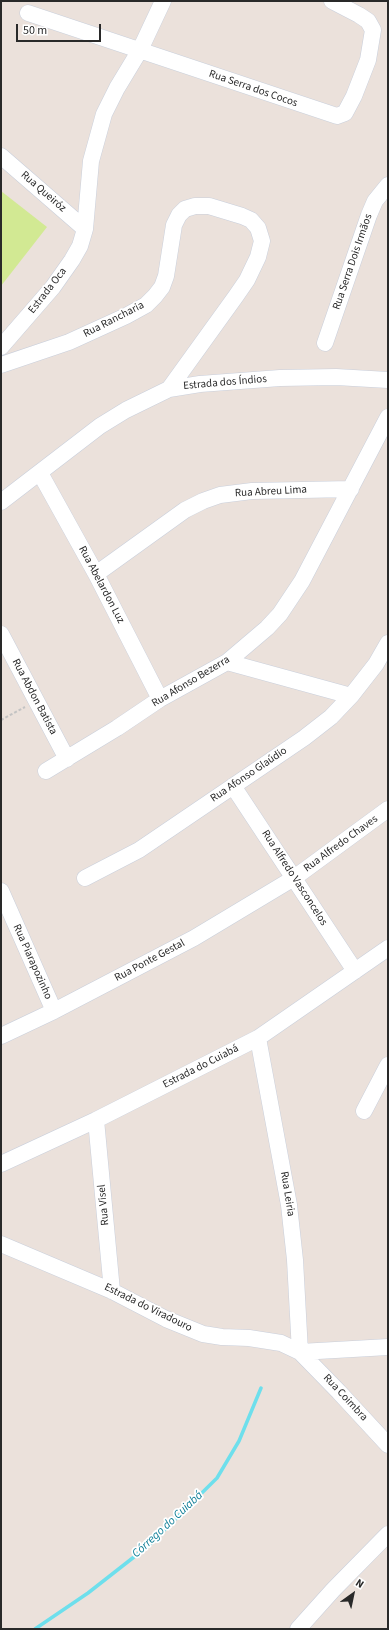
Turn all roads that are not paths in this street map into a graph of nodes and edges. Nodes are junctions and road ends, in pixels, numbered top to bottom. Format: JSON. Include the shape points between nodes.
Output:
{"nodes":[{"id":1,"x":163,"y":1,"type":"edge"},
{"id":2,"x":332,"y":1,"type":"edge"},
{"id":3,"x":28,"y":13,"type":"dead end"},
{"id":4,"x":140,"y":50,"type":"junction"},
{"id":5,"x":1,"y":156,"type":"edge"},
{"id":6,"x":388,"y":185,"type":"edge"},
{"id":7,"x":85,"y":229,"type":"junction"},
{"id":8,"x":324,"y":343,"type":"dead end"},
{"id":9,"x":1,"y":347,"type":"edge"},
{"id":10,"x":1,"y":365,"type":"edge"},
{"id":11,"x":388,"y":380,"type":"edge"},
{"id":12,"x":169,"y":389,"type":"junction"},
{"id":13,"x":388,"y":417,"type":"edge"},
{"id":14,"x":40,"y":473,"type":"junction"},
{"id":15,"x":351,"y":489,"type":"junction"},
{"id":16,"x":1,"y":502,"type":"edge"},
{"id":17,"x":96,"y":574,"type":"junction"},
{"id":18,"x":1,"y":634,"type":"edge"},
{"id":19,"x":388,"y":643,"type":"edge"},
{"id":20,"x":227,"y":662,"type":"junction"},
{"id":21,"x":351,"y":696,"type":"junction"},
{"id":22,"x":160,"y":699,"type":"junction"},
{"id":23,"x":67,"y":759,"type":"junction"},
{"id":24,"x":46,"y":771,"type":"dead end"},
{"id":25,"x":233,"y":786,"type":"junction"},
{"id":26,"x":388,"y":809,"type":"edge"},
{"id":27,"x":85,"y":878,"type":"dead end"},
{"id":28,"x":294,"y":878,"type":"junction"},
{"id":29,"x":1,"y":891,"type":"edge"},
{"id":30,"x":388,"y":948,"type":"edge"},
{"id":31,"x":355,"y":970,"type":"junction"},
{"id":32,"x":54,"y":1011,"type":"junction"},
{"id":33,"x":1,"y":1036,"type":"edge"},
{"id":34,"x":258,"y":1038,"type":"junction"},
{"id":35,"x":388,"y":1065,"type":"edge"},
{"id":36,"x":364,"y":1111,"type":"dead end"},
{"id":37,"x":96,"y":1120,"type":"junction"},
{"id":38,"x":1,"y":1164,"type":"edge"},
{"id":39,"x":1,"y":1244,"type":"edge"},
{"id":40,"x":112,"y":1290,"type":"junction"},
{"id":41,"x":388,"y":1347,"type":"edge"},
{"id":42,"x":300,"y":1352,"type":"junction"},
{"id":43,"x":388,"y":1445,"type":"edge"},
{"id":44,"x":388,"y":1534,"type":"edge"},
{"id":45,"x":298,"y":1629,"type":"edge"}],
"edges":[{"from":1,"to":4,"type":"street","name":"Estrada Oca"},
{"from":2,"to":4,"type":"street","name":"Rua Serra dos Cocos","via":[[359,15],[373,30],[368,60],[354,96],[345,113],[336,116]]},
{"from":3,"to":4,"type":"street","name":"Rua Serra dos Cocos"},
{"from":4,"to":7,"type":"street","name":"Estrada Oca","via":[[107,107],[98,135],[91,161]]},
{"from":5,"to":7,"type":"street","name":"Rua Queiróz"},
{"from":6,"to":8,"type":"street","name":"Rua Serra Dois Irmãos","via":[[375,201],[369,215]]},
{"from":7,"to":9,"type":"street","name":"Estrada Oca","via":[[80,246],[53,287]]},
{"from":10,"to":12,"type":"street","name":"Rua Rancharia","via":[[70,342],[146,305],[158,292],[166,276],[174,225],[185,209],[209,206],[251,220],[258,228],[262,240],[258,257],[247,280]]},
{"from":11,"to":12,"type":"street","name":"Estrada dos Índios","via":[[336,377],[280,378]]},
{"from":12,"to":14,"type":"street","name":"Estrada dos Índios","via":[[100,426]]},
{"from":13,"to":15,"type":"street","name":"Rua Afonso Bezerra"},
{"from":14,"to":16,"type":"street","name":"Estrada dos Índios"},
{"from":14,"to":17,"type":"street","name":"Rua Abelardon Luz"},
{"from":15,"to":17,"type":"street","name":"Rua Abreu Lima","via":[[252,491],[220,495],[179,514]]},
{"from":15,"to":20,"type":"street","name":"Rua Afonso Bezerra","via":[[292,598],[267,628]]},
{"from":17,"to":22,"type":"street","name":"Rua Abelardon Luz"},
{"from":18,"to":23,"type":"street","name":"Rua Abdon Batista"},
{"from":19,"to":21,"type":"street","name":"Rua Afonso Glaúdio","via":[[376,664]]},
{"from":20,"to":21,"type":"street"},
{"from":20,"to":22,"type":"street","name":"Rua Afonso Bezerra"},
{"from":21,"to":25,"type":"street","name":"Rua Afonso Glaúdio","via":[[331,717],[304,738]]},
{"from":22,"to":23,"type":"street","name":"Rua Afonso Bezerra"},
{"from":23,"to":24,"type":"street","name":"Rua Afonso Bezerra"},
{"from":25,"to":27,"type":"street","name":"Rua Afonso Glaúdio","via":[[139,850]]},
{"from":25,"to":28,"type":"street","name":"Rua Alfredo Vasconcelos"},
{"from":26,"to":28,"type":"street","name":"Rua Alfredo Chaves"},
{"from":28,"to":31,"type":"street","name":"Rua Alfredo Vasconcelos"},
{"from":28,"to":32,"type":"street","name":"Rua Ponte Gestal","via":[[194,938]]},
{"from":29,"to":32,"type":"street","name":"Rua Piarapozinho"},
{"from":30,"to":31,"type":"street","name":"Estrada do Cuiabá"},
{"from":31,"to":34,"type":"street","name":"Estrada do Cuiabá"},
{"from":32,"to":33,"type":"street","name":"Rua Ponte Gestal"},
{"from":34,"to":37,"type":"street","name":"Estrada do Cuiabá"},
{"from":34,"to":42,"type":"street","name":"Rua Leiria","via":[[289,1205]]},
{"from":35,"to":36,"type":"street"},
{"from":37,"to":38,"type":"street","name":"Estrada do Cuiabá"},
{"from":37,"to":40,"type":"street","name":"Rua Visel"},
{"from":39,"to":40,"type":"street","name":"Estrada do Viradouro"},
{"from":40,"to":42,"type":"street","name":"Estrada do Viradouro","via":[[166,1319],[202,1334],[281,1343]]},
{"from":41,"to":42,"type":"street"},
{"from":42,"to":43,"type":"street","name":"Rua Coimbra"},
{"from":44,"to":45,"type":"street"}]}
